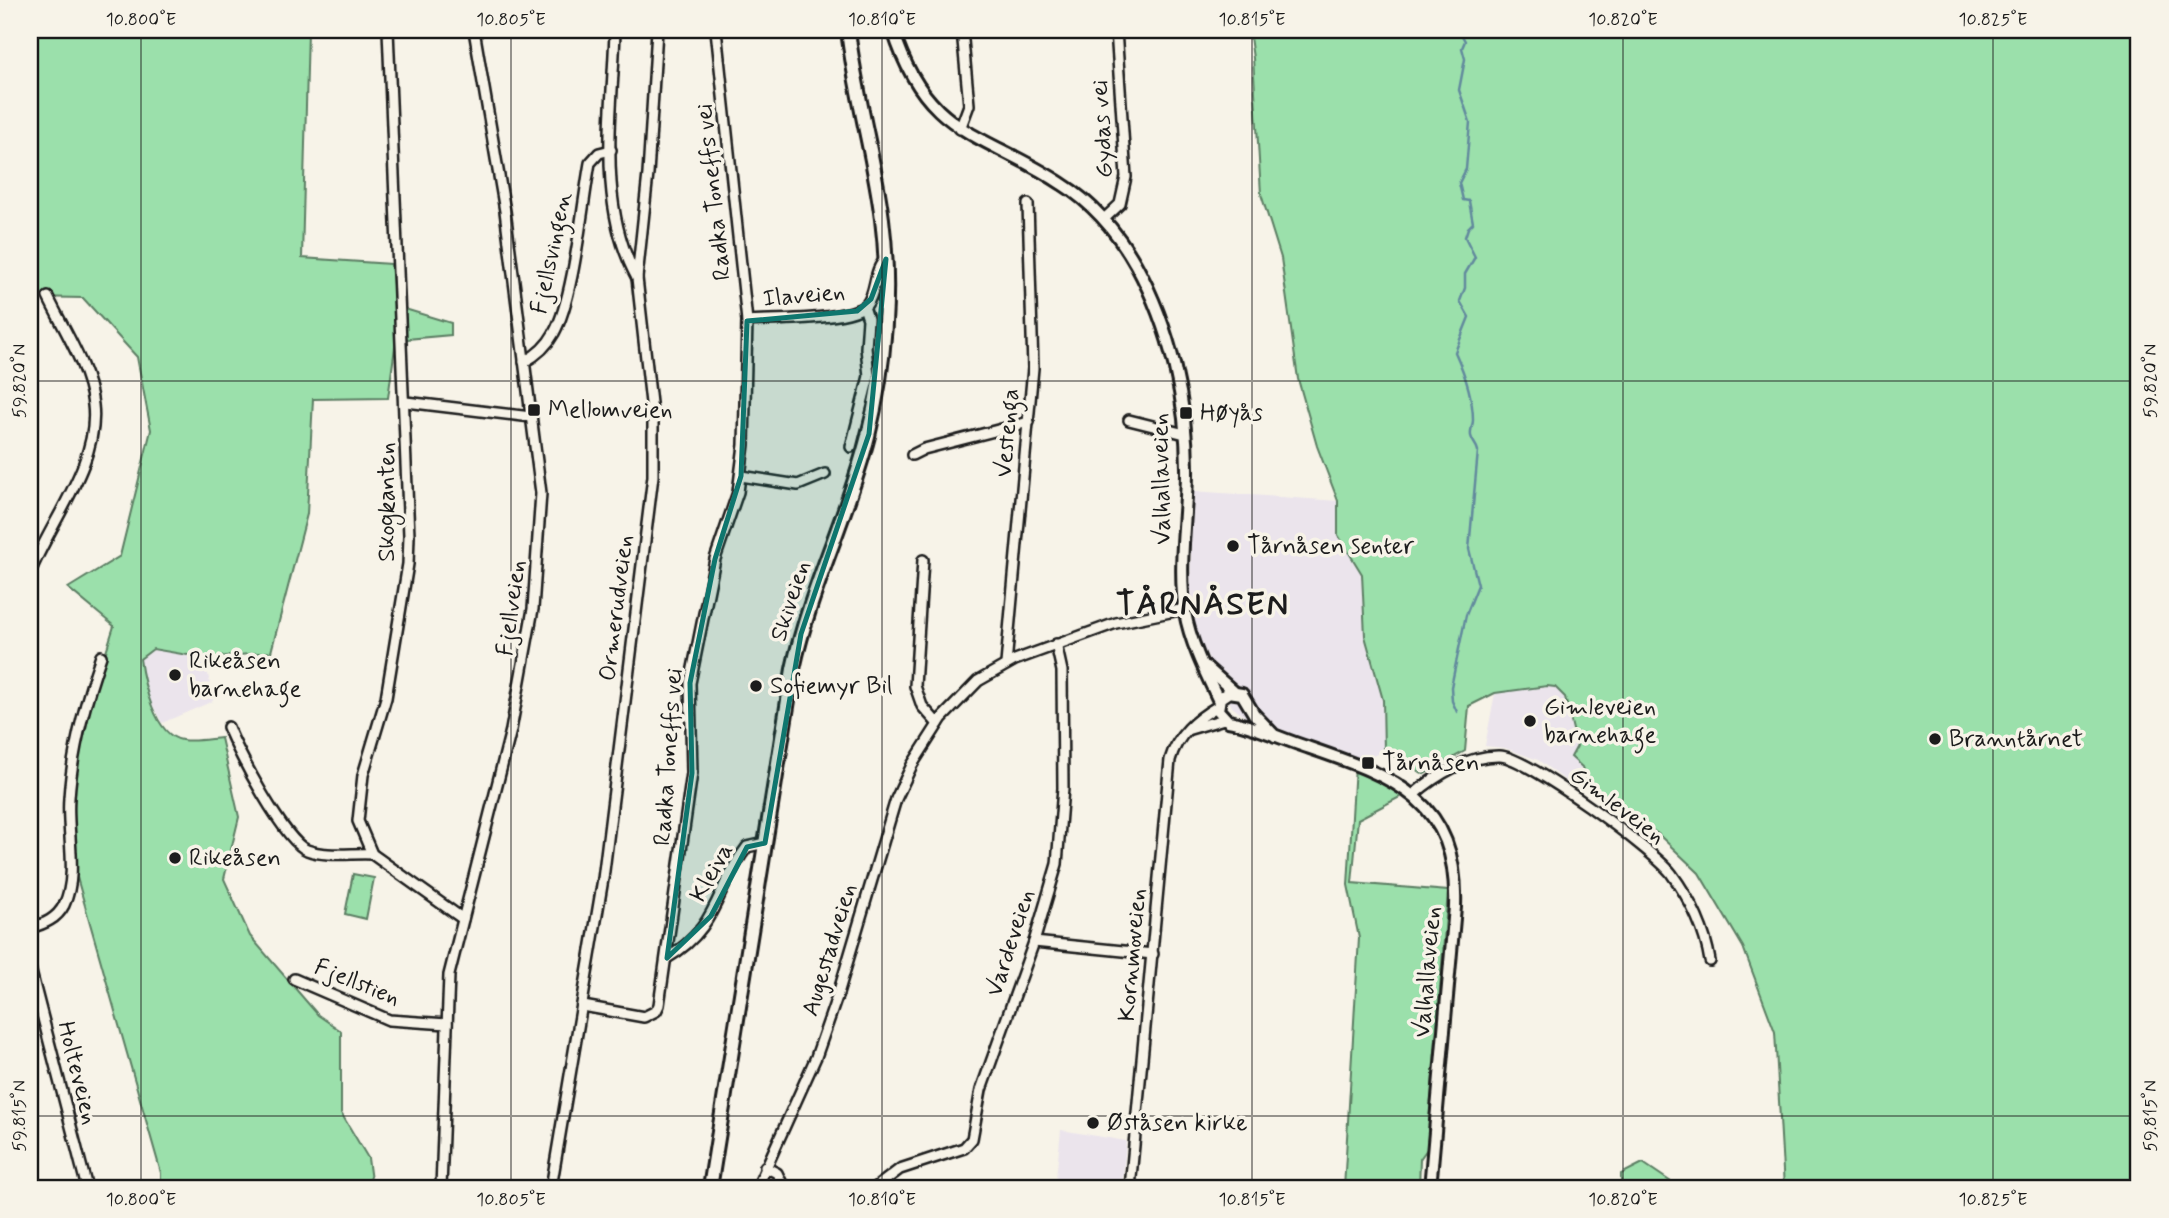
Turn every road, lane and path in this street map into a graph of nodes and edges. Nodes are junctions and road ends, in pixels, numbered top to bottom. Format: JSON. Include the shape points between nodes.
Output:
{"nodes":[{"id":1,"x":387,"y":30,"type":"edge"},
{"id":2,"x":474,"y":30,"type":"edge"},
{"id":3,"x":615,"y":30,"type":"edge"},
{"id":4,"x":657,"y":30,"type":"edge"},
{"id":5,"x":716,"y":30,"type":"edge"},
{"id":6,"x":848,"y":30,"type":"edge"},
{"id":7,"x":893,"y":30,"type":"edge"},
{"id":8,"x":962,"y":30,"type":"edge"},
{"id":9,"x":1116,"y":30,"type":"edge"},
{"id":10,"x":960,"y":130,"type":"junction"},
{"id":11,"x":611,"y":150,"type":"junction"},
{"id":12,"x":1028,"y":204,"type":"dead end"},
{"id":13,"x":1104,"y":219,"type":"junction"},
{"id":14,"x":886,"y":259,"type":"junction"},
{"id":15,"x":637,"y":278,"type":"junction"},
{"id":16,"x":48,"y":297,"type":"dead end"},
{"id":17,"x":864,"y":307,"type":"junction"},
{"id":18,"x":747,"y":321,"type":"junction"},
{"id":19,"x":524,"y":362,"type":"junction"},
{"id":20,"x":406,"y":402,"type":"junction"},
{"id":21,"x":531,"y":417,"type":"junction"},
{"id":22,"x":1129,"y":420,"type":"dead end"},
{"id":23,"x":1029,"y":422,"type":"junction"},
{"id":24,"x":1185,"y":434,"type":"junction"},
{"id":25,"x":851,"y":447,"type":"dead end"},
{"id":26,"x":912,"y":455,"type":"dead end"},
{"id":27,"x":825,"y":474,"type":"dead end"},
{"id":28,"x":741,"y":476,"type":"junction"},
{"id":29,"x":923,"y":560,"type":"dead end"},
{"id":30,"x":30,"y":573,"type":"edge"},
{"id":31,"x":1185,"y":609,"type":"junction"},
{"id":32,"x":1056,"y":644,"type":"junction"},
{"id":33,"x":101,"y":656,"type":"dead end"},
{"id":34,"x":1006,"y":664,"type":"junction"},
{"id":35,"x":1206,"y":667,"type":"junction"},
{"id":36,"x":1233,"y":691,"type":"junction"},
{"id":37,"x":1218,"y":704,"type":"junction"},
{"id":38,"x":1248,"y":706,"type":"junction"},
{"id":39,"x":1230,"y":720,"type":"junction"},
{"id":40,"x":938,"y":724,"type":"junction"},
{"id":41,"x":228,"y":727,"type":"dead end"},
{"id":42,"x":1188,"y":730,"type":"junction"},
{"id":43,"x":1275,"y":736,"type":"junction"},
{"id":44,"x":1413,"y":795,"type":"junction"},
{"id":45,"x":765,"y":843,"type":"junction"},
{"id":46,"x":372,"y":854,"type":"junction"},
{"id":47,"x":463,"y":919,"type":"junction"},
{"id":48,"x":30,"y":928,"type":"edge"},
{"id":49,"x":1034,"y":942,"type":"junction"},
{"id":50,"x":1153,"y":954,"type":"junction"},
{"id":51,"x":667,"y":958,"type":"junction"},
{"id":52,"x":1710,"y":961,"type":"dead end"},
{"id":53,"x":30,"y":968,"type":"edge"},
{"id":54,"x":294,"y":979,"type":"dead end"},
{"id":55,"x":583,"y":1006,"type":"junction"},
{"id":56,"x":447,"y":1024,"type":"junction"},
{"id":57,"x":765,"y":1167,"type":"junction"},
{"id":58,"x":87,"y":1188,"type":"edge"},
{"id":59,"x":441,"y":1188,"type":"edge"},
{"id":60,"x":551,"y":1188,"type":"edge"},
{"id":61,"x":710,"y":1188,"type":"edge"},
{"id":62,"x":757,"y":1188,"type":"edge"},
{"id":63,"x":784,"y":1188,"type":"edge"},
{"id":64,"x":875,"y":1188,"type":"edge"},
{"id":65,"x":1130,"y":1188,"type":"edge"},
{"id":66,"x":1430,"y":1188,"type":"edge"}],
"edges":[{"from":1,"to":20,"type":"street","name":"Skogkanten"},
{"from":2,"to":19,"type":"street","name":"Fjellveien","via":[[505,211]]},
{"from":3,"to":11,"type":"street"},
{"from":4,"to":15,"type":"street","name":"Ormerudveien"},
{"from":5,"to":18,"type":"street","name":"Radka Toneffs vei"},
{"from":6,"to":14,"type":"main road","name":"Skiveien"},
{"from":7,"to":10,"type":"street","name":"Valhallaveien","via":[[917,83]]},
{"from":8,"to":10,"type":"street","via":[[969,105]]},
{"from":9,"to":13,"type":"street","name":"Gydas vei","via":[[1126,177],[1120,204]]},
{"from":10,"to":13,"type":"street","name":"Valhallaveien","via":[[1064,184]]},
{"from":11,"to":15,"type":"street","via":[[616,222]]},
{"from":11,"to":19,"type":"street","name":"Fjellsvingen","via":[[599,153],[590,163],[571,275],[555,333],[538,355]]},
{"from":12,"to":23,"type":"street","name":"Vestenga","via":[[1034,337]]},
{"from":13,"to":24,"type":"street","name":"Valhallaveien","via":[[1137,267],[1154,306],[1173,366]]},
{"from":14,"to":17,"type":"street","name":"Ilaveien"},
{"from":14,"to":45,"type":"main road","name":"Skiveien","via":[[884,319],[869,434],[801,634]]},
{"from":15,"to":55,"type":"street","name":"Ormerudveien","via":[[653,421],[653,477]]},
{"from":16,"to":30,"type":"street","via":[[86,378],[94,406],[83,463]]},
{"from":17,"to":18,"type":"street","name":"Ilaveien","via":[[845,314]]},
{"from":17,"to":25,"type":"street","name":"Ilaveien","via":[[869,376]]},
{"from":18,"to":28,"type":"street","name":"Radka Toneffs vei"},
{"from":19,"to":21,"type":"street","name":"Fjellveien"},
{"from":20,"to":21,"type":"street"},
{"from":20,"to":46,"type":"street","name":"Skogkanten","via":[[408,564],[386,698],[359,798],[358,821]]},
{"from":21,"to":47,"type":"street","name":"Fjellveien","via":[[541,503],[533,609],[501,777]]},
{"from":22,"to":24,"type":"street"},
{"from":23,"to":26,"type":"street"},
{"from":23,"to":34,"type":"street","name":"Vestenga"},
{"from":24,"to":31,"type":"street","name":"Valhallaveien"},
{"from":27,"to":28,"type":"street","via":[[798,485]]},
{"from":28,"to":51,"type":"street","name":"Radka Toneffs vei","via":[[715,559],[690,683],[692,773]]},
{"from":29,"to":40,"type":"street","via":[[915,686],[922,706]]},
{"from":31,"to":32,"type":"street","name":"Augestadveien","via":[[1140,617]]},
{"from":31,"to":35,"type":"street","name":"Valhallaveien"},
{"from":32,"to":34,"type":"street","name":"Augestadveien"},
{"from":32,"to":49,"type":"street","name":"Vardeveien","via":[[1062,671],[1061,838]]},
{"from":33,"to":48,"type":"street","via":[[71,774],[69,888],[61,910]]},
{"from":34,"to":40,"type":"street","name":"Augestadveien","via":[[978,681]]},
{"from":35,"to":36,"type":"street","name":"Valhallaveien"},
{"from":35,"to":37,"type":"street","name":"Valhallaveien"},
{"from":36,"to":37,"type":"street"},
{"from":36,"to":38,"type":"street","via":[[1242,694]]},
{"from":37,"to":39,"type":"street"},
{"from":37,"to":42,"type":"street","name":"Kornmoveien"},
{"from":38,"to":39,"type":"street","via":[[1245,716]]},
{"from":38,"to":43,"type":"street","name":"Valhallaveien"},
{"from":39,"to":42,"type":"street"},
{"from":39,"to":43,"type":"street","name":"Valhallaveien"},
{"from":40,"to":57,"type":"street","name":"Augestadveien","via":[[896,799],[816,1057]]},
{"from":41,"to":46,"type":"street","via":[[296,844],[318,852]]},
{"from":42,"to":50,"type":"street","name":"Kornmoveien","via":[[1170,760]]},
{"from":43,"to":44,"type":"street","name":"Valhallaveien","via":[[1375,771]]},
{"from":44,"to":52,"type":"street","name":"Gimleveien","via":[[1449,770],[1478,759],[1504,756],[1532,767],[1667,869],[1696,915]]},
{"from":44,"to":66,"type":"street","name":"Valhallaveien","via":[[1443,838],[1455,884]]},
{"from":45,"to":51,"type":"street","name":"Kleiva","via":[[747,847],[715,910],[685,946]]},
{"from":45,"to":61,"type":"main road","name":"Skiveien"},
{"from":46,"to":47,"type":"street"},
{"from":47,"to":56,"type":"street","name":"Fjellveien","via":[[449,975]]},
{"from":49,"to":50,"type":"street"},
{"from":49,"to":64,"type":"street","name":"Vardeveien","via":[[981,1090],[969,1144],[900,1169]]},
{"from":50,"to":65,"type":"street","name":"Kornmoveien"},
{"from":51,"to":55,"type":"street","name":"Radka Toneffs vei","via":[[659,1005],[650,1015]]},
{"from":53,"to":58,"type":"street","name":"Holteveien"},
{"from":54,"to":56,"type":"street","name":"Fjellstien","via":[[389,1020]]},
{"from":55,"to":60,"type":"street","name":"Ormerudveien"},
{"from":56,"to":59,"type":"street","name":"Fjellveien"},
{"from":57,"to":62,"type":"street","name":"Augestadveien"},
{"from":57,"to":63,"type":"street","via":[[777,1173]]}]}
